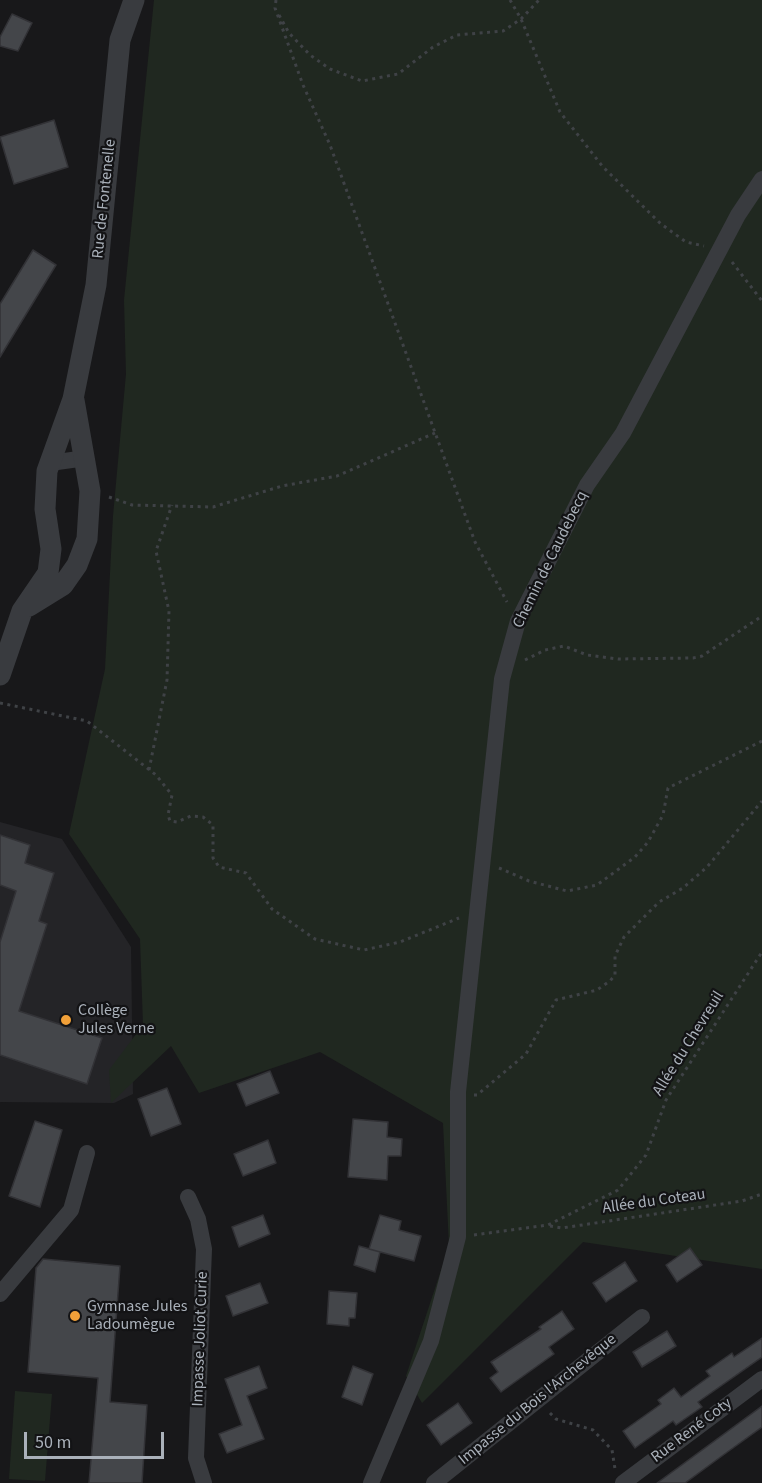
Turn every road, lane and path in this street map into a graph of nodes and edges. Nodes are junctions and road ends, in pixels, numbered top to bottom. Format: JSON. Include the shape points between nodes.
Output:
{"nodes":[{"id":1,"x":134,"y":0,"type":"edge"},
{"id":2,"x":271,"y":0,"type":"edge"},
{"id":3,"x":276,"y":0,"type":"edge"},
{"id":4,"x":510,"y":0,"type":"edge"},
{"id":5,"x":539,"y":0,"type":"edge"},
{"id":6,"x":275,"y":8,"type":"junction"},
{"id":7,"x":521,"y":19,"type":"junction"},
{"id":8,"x":762,"y":179,"type":"edge"},
{"id":9,"x":722,"y":247,"type":"junction"},
{"id":10,"x":762,"y":301,"type":"edge"},
{"id":11,"x":74,"y":399,"type":"junction"},
{"id":12,"x":435,"y":433,"type":"junction"},
{"id":13,"x":86,"y":458,"type":"junction"},
{"id":14,"x":50,"y":463,"type":"junction"},
{"id":15,"x":90,"y":491,"type":"junction"},
{"id":16,"x":172,"y":506,"type":"junction"},
{"id":17,"x":22,"y":611,"type":"junction"},
{"id":18,"x":762,"y":616,"type":"edge"},
{"id":19,"x":518,"y":621,"type":"junction"},
{"id":20,"x":505,"y":670,"type":"junction"},
{"id":21,"x":0,"y":675,"type":"edge"},
{"id":22,"x":0,"y":703,"type":"edge"},
{"id":23,"x":762,"y":741,"type":"edge"},
{"id":24,"x":149,"y":770,"type":"junction"},
{"id":25,"x":762,"y":801,"type":"edge"},
{"id":26,"x":483,"y":863,"type":"junction"},
{"id":27,"x":467,"y":915,"type":"dead end"},
{"id":28,"x":762,"y":952,"type":"edge"},
{"id":29,"x":458,"y":1092,"type":"junction"},
{"id":30,"x":87,"y":1153,"type":"dead end"},
{"id":31,"x":762,"y":1194,"type":"edge"},
{"id":32,"x":188,"y":1197,"type":"dead end"},
{"id":33,"x":548,"y":1225,"type":"junction"},
{"id":34,"x":458,"y":1238,"type":"junction"},
{"id":35,"x":0,"y":1294,"type":"edge"},
{"id":36,"x":642,"y":1317,"type":"dead end"},
{"id":37,"x":762,"y":1379,"type":"edge"},
{"id":38,"x":556,"y":1419,"type":"dead end"},
{"id":39,"x":609,"y":1446,"type":"dead end"},
{"id":40,"x":204,"y":1483,"type":"edge"},
{"id":41,"x":371,"y":1483,"type":"edge"},
{"id":42,"x":434,"y":1483,"type":"edge"},
{"id":43,"x":623,"y":1483,"type":"edge"}],
"edges":[{"from":1,"to":11,"type":"street","name":"Rue de Fontenelle","via":[[120,40],[96,285]]},
{"from":2,"to":6,"type":"path"},
{"from":3,"to":6,"type":"path"},
{"from":4,"to":7,"type":"path"},
{"from":5,"to":7,"type":"path"},
{"from":6,"to":7,"type":"path","via":[[289,33],[310,55],[330,69],[362,81],[398,74],[433,47],[457,35],[503,31]]},
{"from":6,"to":12,"type":"path","via":[[330,145]]},
{"from":7,"to":9,"type":"path","via":[[560,112],[603,166],[661,224],[686,242]]},
{"from":8,"to":9,"type":"street","name":"Chemin de Caudebecq"},
{"from":9,"to":10,"type":"path","via":[[729,250],[732,263]]},
{"from":9,"to":19,"type":"street","name":"Chemin de Caudebecq","via":[[623,433],[587,485]]},
{"from":11,"to":13,"type":"street","name":"Rue de Fontenelle"},
{"from":11,"to":14,"type":"street","name":"Rue de Fontenelle"},
{"from":12,"to":16,"type":"path","via":[[337,476],[282,486],[213,507]]},
{"from":12,"to":19,"type":"path","via":[[475,542]]},
{"from":13,"to":14,"type":"street"},
{"from":13,"to":15,"type":"street","name":"Rue de Fontenelle"},
{"from":14,"to":17,"type":"street","name":"Rue de Fontenelle","via":[[45,509],[51,549],[48,573]]},
{"from":15,"to":16,"type":"path","via":[[132,505]]},
{"from":15,"to":17,"type":"street","name":"Rue de Fontenelle","via":[[87,539],[77,565],[63,585]]},
{"from":16,"to":24,"type":"path","via":[[156,551],[169,611],[167,680]]},
{"from":17,"to":21,"type":"street","name":"Rue de Fontenelle"},
{"from":18,"to":20,"type":"path","via":[[693,658],[618,659],[586,655],[564,646],[545,650]]},
{"from":19,"to":20,"type":"street","name":"Chemin de Caudebecq"},
{"from":20,"to":26,"type":"street","name":"Chemin de Caudebecq"},
{"from":22,"to":24,"type":"path","via":[[87,721]]},
{"from":23,"to":26,"type":"path","via":[[668,788],[663,815],[648,842],[635,857],[597,885],[567,891]]},
{"from":24,"to":27,"type":"path","via":[[172,795],[170,821],[203,817],[213,825],[213,858],[219,867],[246,873],[272,909],[315,939],[364,950],[400,942]]},
{"from":25,"to":29,"type":"path","via":[[706,867],[684,888],[659,902],[624,937],[610,981],[597,990],[556,1000],[526,1054],[477,1095]]},
{"from":26,"to":29,"type":"street","name":"Chemin de Caudebecq"},
{"from":28,"to":33,"type":"path","name":"Allée du Chevreuil","via":[[666,1100],[646,1155],[632,1173],[618,1190]]},
{"from":29,"to":34,"type":"street","name":"Chemin de Caudebecq"},
{"from":30,"to":35,"type":"street","via":[[71,1210]]},
{"from":31,"to":33,"type":"path","name":"Allée du Coteau","via":[[742,1201],[562,1228]]},
{"from":32,"to":40,"type":"street","name":"Impasse Joliot Curie","via":[[198,1219],[204,1249],[196,1458]]},
{"from":33,"to":34,"type":"path","name":"Allée du Chevreuil"},
{"from":34,"to":41,"type":"street","name":"Chemin de Caudebecq","via":[[431,1341]]},
{"from":36,"to":42,"type":"street","name":"Impasse du Bois l'Archevêque"},
{"from":37,"to":43,"type":"street","name":"Rue René Coty"},
{"from":38,"to":39,"type":"path","via":[[587,1427]]}]}
